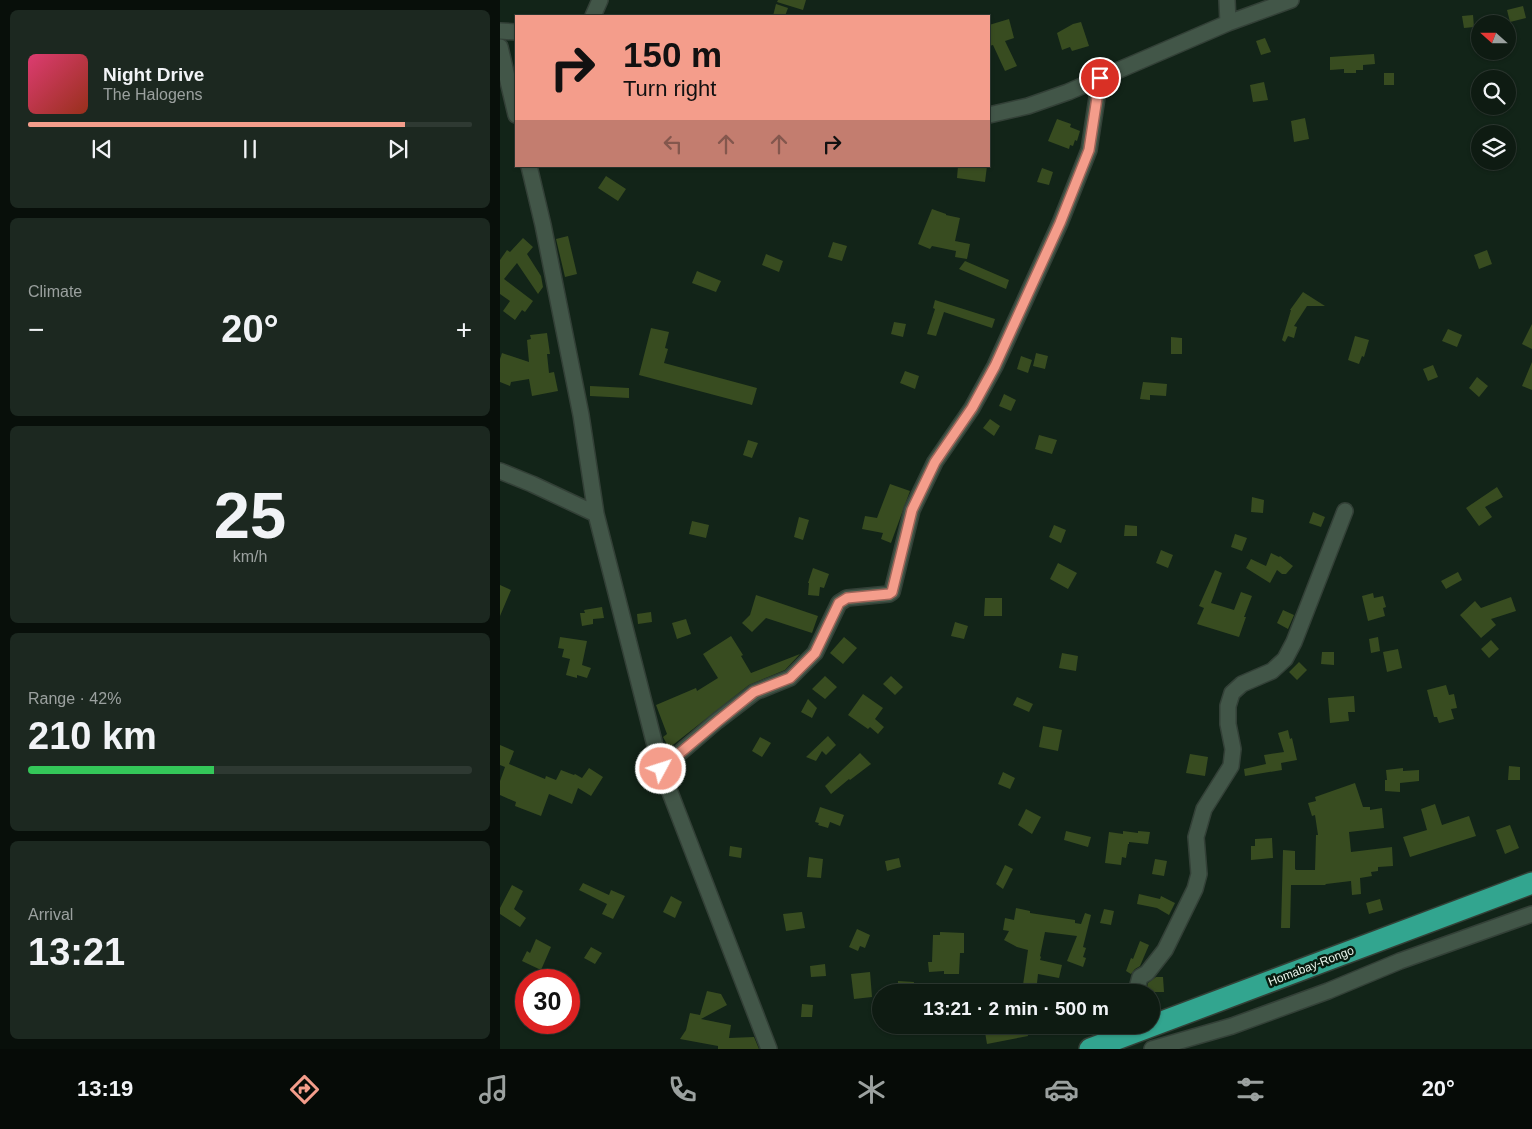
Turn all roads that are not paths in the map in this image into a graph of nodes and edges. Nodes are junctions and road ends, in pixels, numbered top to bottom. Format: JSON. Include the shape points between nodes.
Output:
{"nodes":[{"id":1,"x":600,"y":0,"type":"edge"},
{"id":2,"x":1227,"y":0,"type":"edge"},
{"id":3,"x":1292,"y":0,"type":"edge"},
{"id":4,"x":593,"y":15,"type":"edge"},
{"id":5,"x":1228,"y":23,"type":"junction"},
{"id":6,"x":500,"y":31,"type":"edge"},
{"id":7,"x":515,"y":32,"type":"edge"},
{"id":8,"x":500,"y":47,"type":"edge"},
{"id":9,"x":1100,"y":78,"type":"junction"},
{"id":10,"x":515,"y":111,"type":"edge"},
{"id":11,"x":990,"y":115,"type":"edge"},
{"id":12,"x":529,"y":167,"type":"edge"},
{"id":13,"x":500,"y":471,"type":"edge"},
{"id":14,"x":1345,"y":510,"type":"dead end"},
{"id":15,"x":596,"y":514,"type":"junction"},
{"id":16,"x":661,"y":769,"type":"junction"},
{"id":17,"x":1532,"y":883,"type":"edge"},
{"id":18,"x":1532,"y":914,"type":"edge"},
{"id":19,"x":1390,"y":936,"type":"junction"},
{"id":20,"x":1400,"y":961,"type":"junction"},
{"id":21,"x":1138,"y":984,"type":"edge"},
{"id":22,"x":1139,"y":1035,"type":"edge"},
{"id":23,"x":769,"y":1049,"type":"edge"},
{"id":24,"x":1090,"y":1049,"type":"edge"},
{"id":25,"x":1152,"y":1049,"type":"edge"}],
"edges":[{"from":1,"to":4,"type":"street"},
{"from":2,"to":5,"type":"street"},
{"from":3,"to":5,"type":"street"},
{"from":5,"to":9,"type":"street"},
{"from":6,"to":7,"type":"street"},
{"from":8,"to":10,"type":"street"},
{"from":9,"to":11,"type":"street","via":[[1028,106]]},
{"from":9,"to":16,"type":"street","via":[[1089,150],[1060,223],[995,366],[972,408],[935,462],[912,510],[892,592],[847,598],[839,603],[815,653],[790,678],[754,692]]},
{"from":12,"to":15,"type":"street","via":[[581,415]]},
{"from":13,"to":15,"type":"street"},
{"from":14,"to":21,"type":"street","via":[[1285,659],[1272,671],[1242,684],[1232,693],[1228,706],[1233,749],[1231,766],[1204,809],[1196,837],[1199,874],[1195,889],[1165,950],[1140,977]]},
{"from":15,"to":16,"type":"street"},
{"from":16,"to":23,"type":"street"},
{"from":17,"to":19,"type":"highway","name":"Homabay-Rongo"},
{"from":18,"to":20,"type":"street"},
{"from":19,"to":20,"type":"street"},
{"from":19,"to":22,"type":"highway","name":"Homabay-Rongo"},
{"from":20,"to":25,"type":"street","via":[[1232,1026]]},
{"from":22,"to":24,"type":"highway","name":"Homabay-Rongo"}]}
